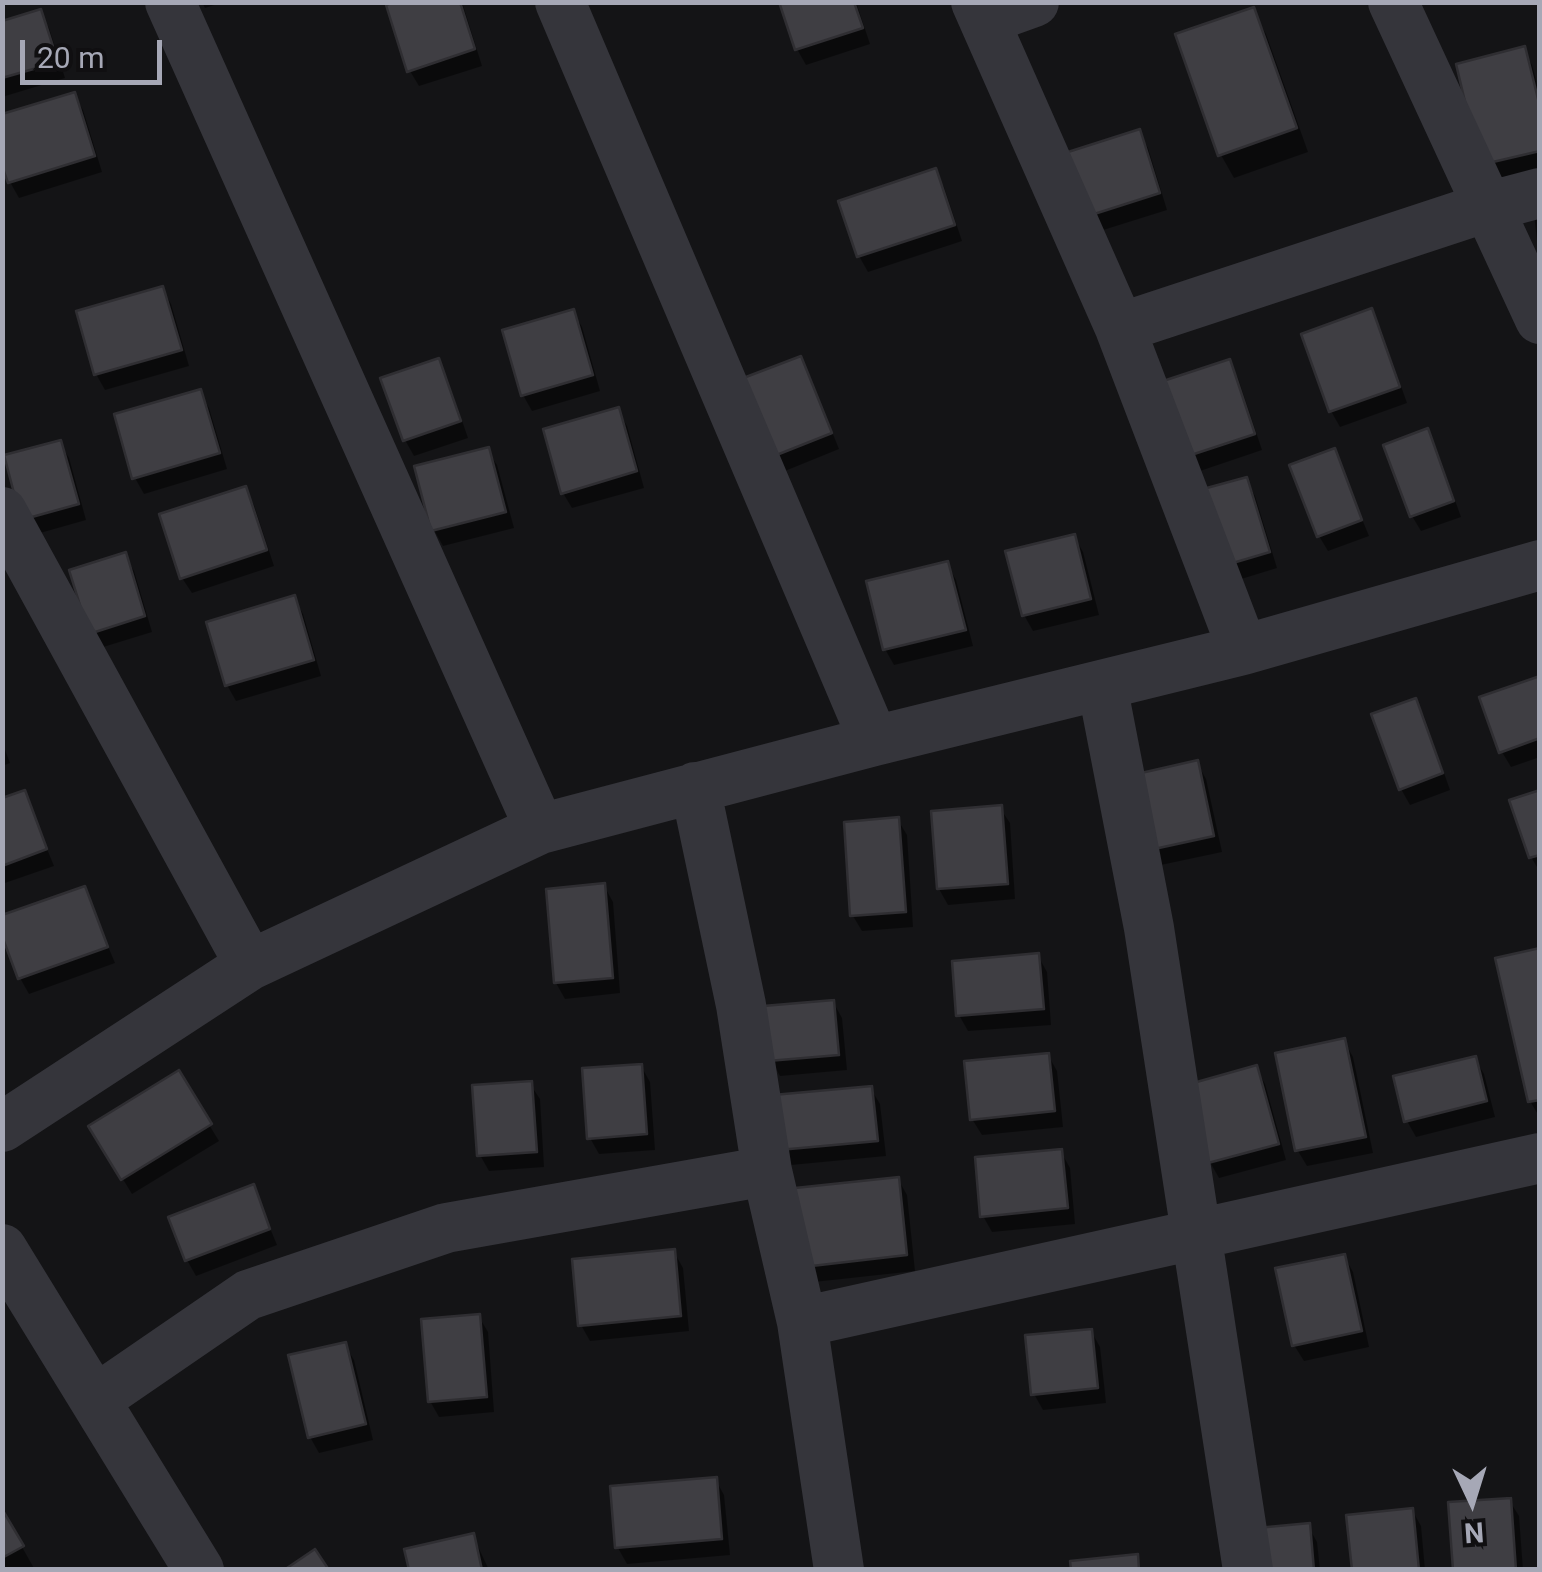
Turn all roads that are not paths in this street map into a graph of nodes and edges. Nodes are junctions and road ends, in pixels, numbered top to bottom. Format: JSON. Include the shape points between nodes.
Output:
{"nodes":[{"id":1,"x":170,"y":2,"type":"edge"},
{"id":2,"x":560,"y":2,"type":"edge"},
{"id":3,"x":1034,"y":2,"type":"edge"},
{"id":4,"x":1393,"y":2,"type":"edge"},
{"id":5,"x":980,"y":11,"type":"edge"},
{"id":6,"x":1540,"y":194,"type":"edge"},
{"id":7,"x":1487,"y":207,"type":"junction"},
{"id":8,"x":1540,"y":319,"type":"edge"},
{"id":9,"x":1120,"y":328,"type":"junction"},
{"id":10,"x":2,"y":512,"type":"edge"},
{"id":11,"x":1540,"y":565,"type":"edge"},
{"id":12,"x":1244,"y":650,"type":"junction"},
{"id":13,"x":1102,"y":685,"type":"junction"},
{"id":14,"x":874,"y":741,"type":"junction"},
{"id":15,"x":696,"y":787,"type":"junction"},
{"id":16,"x":540,"y":829,"type":"junction"},
{"id":17,"x":250,"y":966,"type":"junction"},
{"id":18,"x":2,"y":1128,"type":"edge"},
{"id":19,"x":1540,"y":1158,"type":"edge"},
{"id":20,"x":767,"y":1171,"type":"junction"},
{"id":21,"x":1196,"y":1236,"type":"junction"},
{"id":22,"x":2,"y":1249,"type":"edge"},
{"id":23,"x":802,"y":1322,"type":"junction"},
{"id":24,"x":96,"y":1400,"type":"junction"},
{"id":25,"x":199,"y":1570,"type":"edge"},
{"id":26,"x":838,"y":1570,"type":"edge"},
{"id":27,"x":1248,"y":1570,"type":"edge"}],
"edges":[{"from":1,"to":16,"type":"street"},
{"from":2,"to":14,"type":"street"},
{"from":3,"to":5,"type":"street"},
{"from":4,"to":7,"type":"street"},
{"from":5,"to":9,"type":"street"},
{"from":6,"to":7,"type":"street"},
{"from":7,"to":8,"type":"street"},
{"from":7,"to":9,"type":"street"},
{"from":9,"to":12,"type":"street"},
{"from":10,"to":17,"type":"street"},
{"from":11,"to":12,"type":"street"},
{"from":12,"to":13,"type":"street"},
{"from":13,"to":14,"type":"street"},
{"from":13,"to":21,"type":"street","via":[[1149,928]]},
{"from":14,"to":15,"type":"street"},
{"from":15,"to":16,"type":"street"},
{"from":15,"to":20,"type":"street"},
{"from":16,"to":17,"type":"street"},
{"from":17,"to":18,"type":"street"},
{"from":19,"to":21,"type":"street"},
{"from":20,"to":23,"type":"street"},
{"from":20,"to":24,"type":"street","via":[[446,1228],[248,1295]]},
{"from":21,"to":23,"type":"street"},
{"from":21,"to":27,"type":"street"},
{"from":22,"to":24,"type":"street"},
{"from":23,"to":26,"type":"street"},
{"from":24,"to":25,"type":"street"}]}
